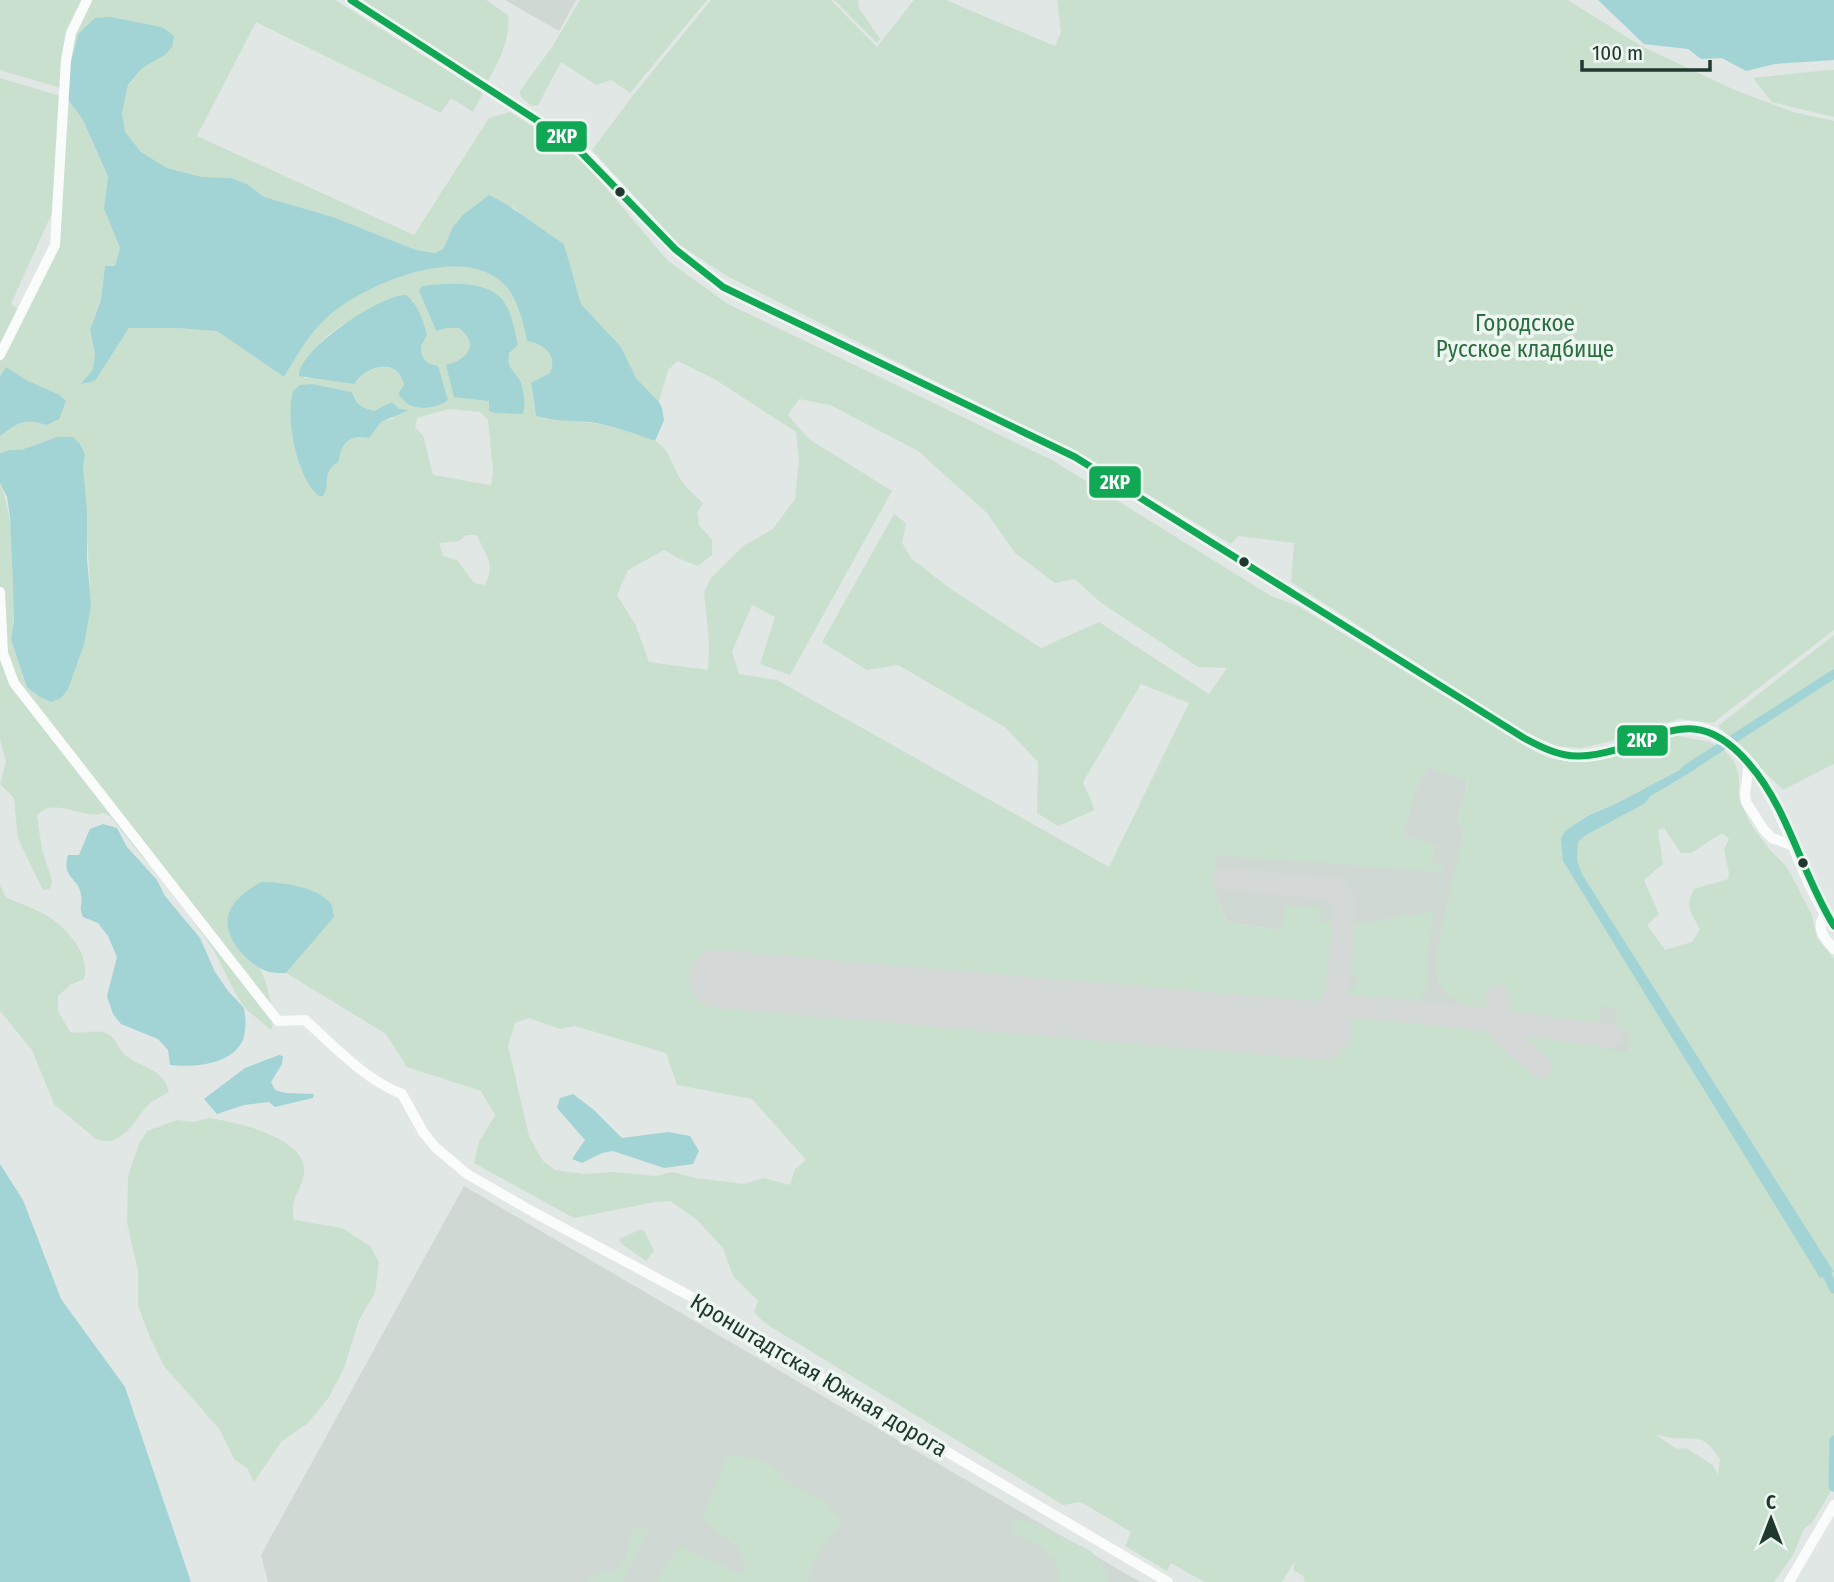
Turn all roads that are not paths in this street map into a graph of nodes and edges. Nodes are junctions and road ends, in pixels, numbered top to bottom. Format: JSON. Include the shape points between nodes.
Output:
{"nodes":[{"id":1,"x":87,"y":0,"type":"edge"},
{"id":2,"x":351,"y":0,"type":"edge"},
{"id":3,"x":0,"y":355,"type":"edge"},
{"id":4,"x":0,"y":593,"type":"edge"},
{"id":5,"x":1749,"y":763,"type":"junction"},
{"id":6,"x":1794,"y":846,"type":"junction"},
{"id":7,"x":1832,"y":921,"type":"edge"},
{"id":8,"x":1834,"y":949,"type":"edge"},
{"id":9,"x":1834,"y":1505,"type":"edge"},
{"id":10,"x":1168,"y":1582,"type":"edge"},
{"id":11,"x":1790,"y":1582,"type":"edge"}],
"edges":[{"from":1,"to":3,"type":"street","via":[[71,33],[66,60],[55,245]]},
{"from":2,"to":5,"type":"street","via":[[572,143],[675,249],[723,287],[1075,457],[1524,738],[1550,751],[1580,756],[1682,726],[1723,739]]},
{"from":4,"to":10,"type":"street","name":"Кронштадтская Южная дорога","via":[[3,653],[14,682],[278,1021],[306,1020],[352,1063],[402,1094],[435,1147],[467,1174],[703,1303],[785,1357]]},
{"from":5,"to":6,"type":"street","via":[[1767,788]]},
{"from":5,"to":6,"type":"street","via":[[1746,802],[1772,838]]},
{"from":6,"to":7,"type":"street","via":[[1813,892]]},
{"from":7,"to":8,"type":"street","via":[[1820,920],[1819,926]]},
{"from":9,"to":11,"type":"street"}]}
